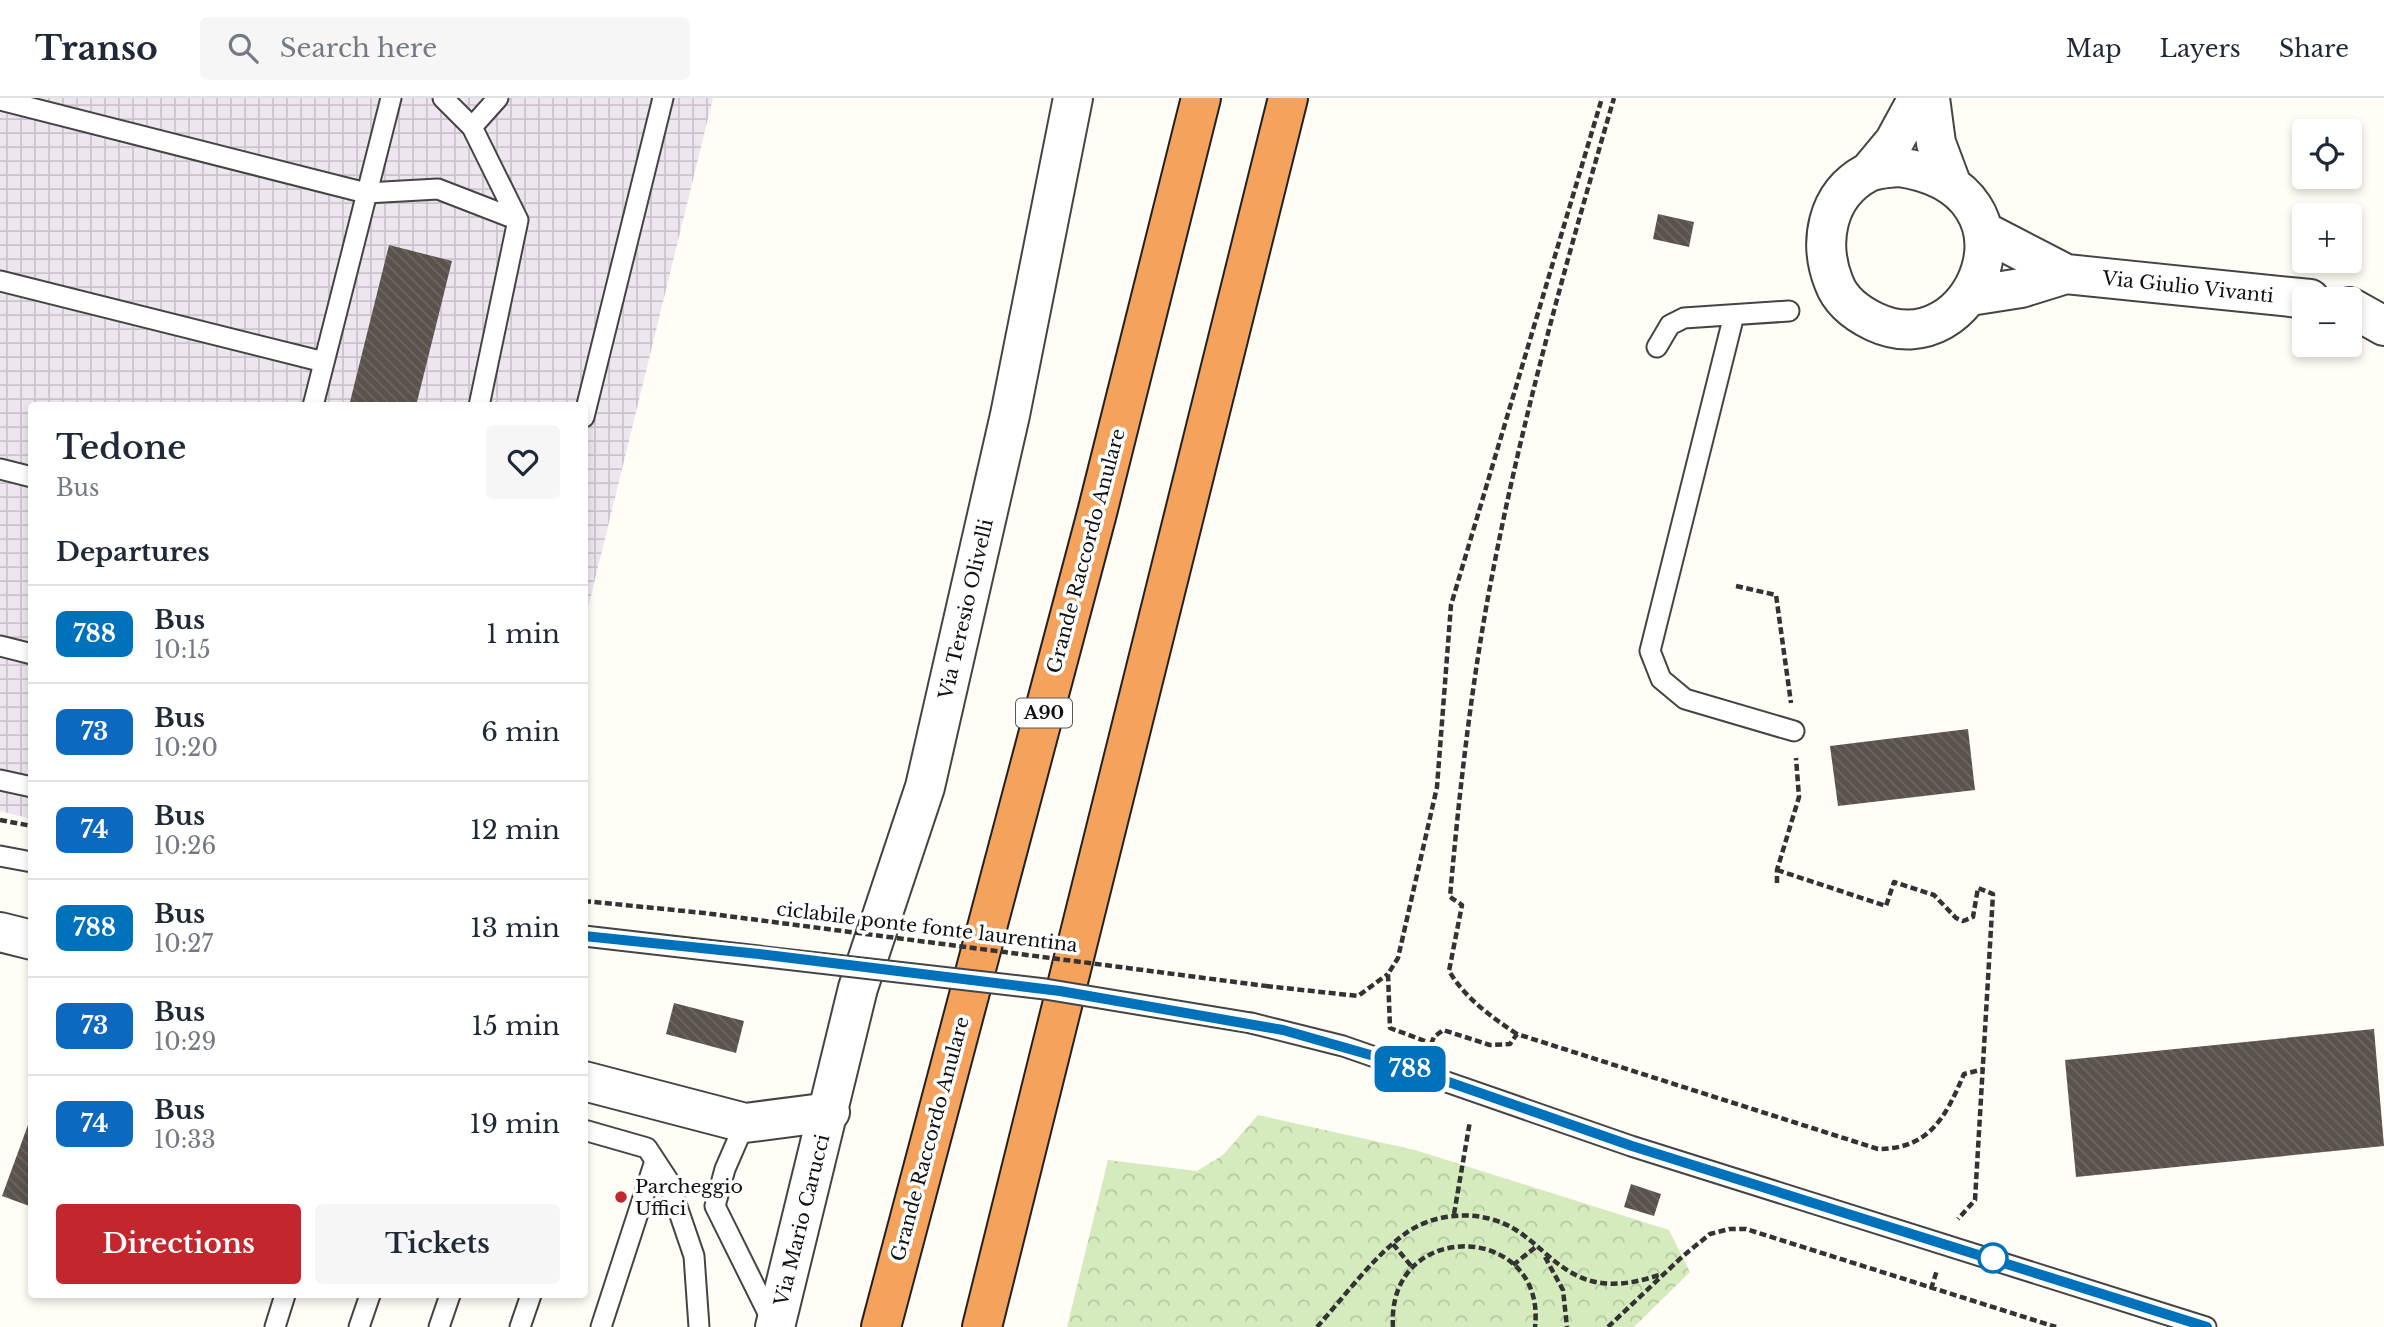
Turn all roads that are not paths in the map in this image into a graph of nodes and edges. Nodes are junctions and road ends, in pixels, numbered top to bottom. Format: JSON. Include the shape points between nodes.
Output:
{"nodes":[{"id":1,"x":391,"y":98,"type":"edge"},
{"id":2,"x":443,"y":98,"type":"edge"},
{"id":3,"x":498,"y":98,"type":"edge"},
{"id":4,"x":663,"y":98,"type":"edge"},
{"id":5,"x":1073,"y":98,"type":"edge"},
{"id":6,"x":1201,"y":98,"type":"edge"},
{"id":7,"x":1288,"y":98,"type":"edge"},
{"id":8,"x":1917,"y":98,"type":"edge"},
{"id":9,"x":1930,"y":98,"type":"edge"},
{"id":10,"x":0,"y":100,"type":"edge"},
{"id":11,"x":472,"y":127,"type":"junction"},
{"id":12,"x":1869,"y":172,"type":"junction"},
{"id":13,"x":1951,"y":183,"type":"junction"},
{"id":14,"x":366,"y":192,"type":"junction"},
{"id":15,"x":518,"y":220,"type":"junction"},
{"id":16,"x":1985,"y":232,"type":"junction"},
{"id":17,"x":2066,"y":274,"type":"junction"},
{"id":18,"x":0,"y":281,"type":"edge"},
{"id":19,"x":2384,"y":290,"type":"edge"},
{"id":20,"x":1970,"y":296,"type":"junction"},
{"id":21,"x":2362,"y":296,"type":"edge"},
{"id":22,"x":2292,"y":297,"type":"edge"},
{"id":23,"x":1789,"y":311,"type":"dead end"},
{"id":24,"x":2362,"y":314,"type":"edge"},
{"id":25,"x":1734,"y":315,"type":"junction"},
{"id":26,"x":2384,"y":326,"type":"edge"},
{"id":27,"x":1657,"y":347,"type":"dead end"},
{"id":28,"x":324,"y":362,"type":"junction"},
{"id":29,"x":314,"y":402,"type":"edge"},
{"id":30,"x":480,"y":402,"type":"edge"},
{"id":31,"x":588,"y":402,"type":"edge"},
{"id":32,"x":0,"y":469,"type":"edge"},
{"id":33,"x":28,"y":476,"type":"edge"},
{"id":34,"x":0,"y":646,"type":"edge"},
{"id":35,"x":28,"y":653,"type":"edge"},
{"id":36,"x":1794,"y":739,"type":"road end"},
{"id":37,"x":0,"y":780,"type":"edge"},
{"id":38,"x":28,"y":787,"type":"edge"},
{"id":39,"x":0,"y":856,"type":"edge"},
{"id":40,"x":28,"y":861,"type":"edge"},
{"id":41,"x":0,"y":932,"type":"edge"},
{"id":42,"x":588,"y":936,"type":"edge"},
{"id":43,"x":28,"y":939,"type":"edge"},
{"id":44,"x":588,"y":1082,"type":"edge"},
{"id":45,"x":830,"y":1112,"type":"junction"},
{"id":46,"x":745,"y":1123,"type":"junction"},
{"id":47,"x":588,"y":1131,"type":"edge"},
{"id":48,"x":655,"y":1161,"type":"junction"},
{"id":49,"x":284,"y":1298,"type":"edge"},
{"id":50,"x":369,"y":1298,"type":"edge"},
{"id":51,"x":449,"y":1298,"type":"edge"},
{"id":52,"x":530,"y":1298,"type":"edge"},
{"id":53,"x":275,"y":1327,"type":"edge"},
{"id":54,"x":359,"y":1327,"type":"edge"},
{"id":55,"x":439,"y":1327,"type":"edge"},
{"id":56,"x":520,"y":1327,"type":"edge"},
{"id":57,"x":601,"y":1327,"type":"edge"},
{"id":58,"x":699,"y":1327,"type":"edge"},
{"id":59,"x":775,"y":1327,"type":"edge"},
{"id":60,"x":881,"y":1327,"type":"edge"},
{"id":61,"x":982,"y":1327,"type":"edge"},
{"id":62,"x":2206,"y":1327,"type":"edge"}],
"edges":[{"from":1,"to":14,"type":"lane"},
{"from":2,"to":11,"type":"lane"},
{"from":3,"to":11,"type":"lane"},
{"from":4,"to":31,"type":"lane"},
{"from":5,"to":45,"type":"street","name":"Via Teresio Olivelli","via":[[1010,415],[925,787],[858,988]]},
{"from":6,"to":60,"type":"highway","name":"Grande Raccordo Anulare","number":"A90","via":[[1097,513]]},
{"from":7,"to":61,"type":"highway"},
{"from":8,"to":12,"type":"street","via":[[1894,142]]},
{"from":9,"to":13,"type":"street","via":[[1936,143]]},
{"from":10,"to":14,"type":"lane"},
{"from":11,"to":15,"type":"lane"},
{"from":12,"to":13,"type":"street","via":[[1899,167],[1922,170]]},
{"from":12,"to":20,"type":"street","via":[[1843,191],[1825,228],[1825,262],[1837,292],[1858,314],[1886,327],[1918,328],[1948,317]]},
{"from":13,"to":16,"type":"street","via":[[1973,206]]},
{"from":14,"to":15,"type":"lane","via":[[438,189]]},
{"from":14,"to":28,"type":"lane"},
{"from":15,"to":30,"type":"lane"},
{"from":16,"to":17,"type":"street","name":"Via Giulio Vivanti"},
{"from":16,"to":20,"type":"street","via":[[1983,267]]},
{"from":17,"to":20,"type":"street","name":"Via Giulio Vivanti","via":[[2021,288]]},
{"from":17,"to":22,"type":"street","name":"Via Giulio Vivanti"},
{"from":18,"to":28,"type":"lane"},
{"from":19,"to":21,"type":"street"},
{"from":23,"to":25,"type":"lane"},
{"from":24,"to":26,"type":"street"},
{"from":25,"to":27,"type":"lane","via":[[1684,318],[1670,325]]},
{"from":25,"to":36,"type":"lane","via":[[1650,650],[1661,678],[1685,699]]},
{"from":28,"to":29,"type":"lane"},
{"from":32,"to":33,"type":"lane"},
{"from":34,"to":35,"type":"lane"},
{"from":37,"to":38,"type":"lane"},
{"from":39,"to":40,"type":"lane"},
{"from":41,"to":43,"type":"street"},
{"from":42,"to":62,"type":"lane","bridge":true,"via":[[1055,990],[1251,1023],[1343,1046],[1632,1146]]},
{"from":44,"to":46,"type":"street","name":"Via Mario Carucci"},
{"from":45,"to":46,"type":"street","name":"Via Mario Carucci"},
{"from":45,"to":59,"type":"street","name":"Via Mario Carucci"},
{"from":46,"to":59,"type":"lane","via":[[725,1168],[715,1206]]},
{"from":47,"to":48,"type":"lane","via":[[647,1147]]},
{"from":48,"to":57,"type":"lane"},
{"from":48,"to":58,"type":"lane","via":[[668,1180],[694,1256]]},
{"from":49,"to":53,"type":"lane"},
{"from":50,"to":54,"type":"lane"},
{"from":51,"to":55,"type":"lane"},
{"from":52,"to":56,"type":"lane"}]}
